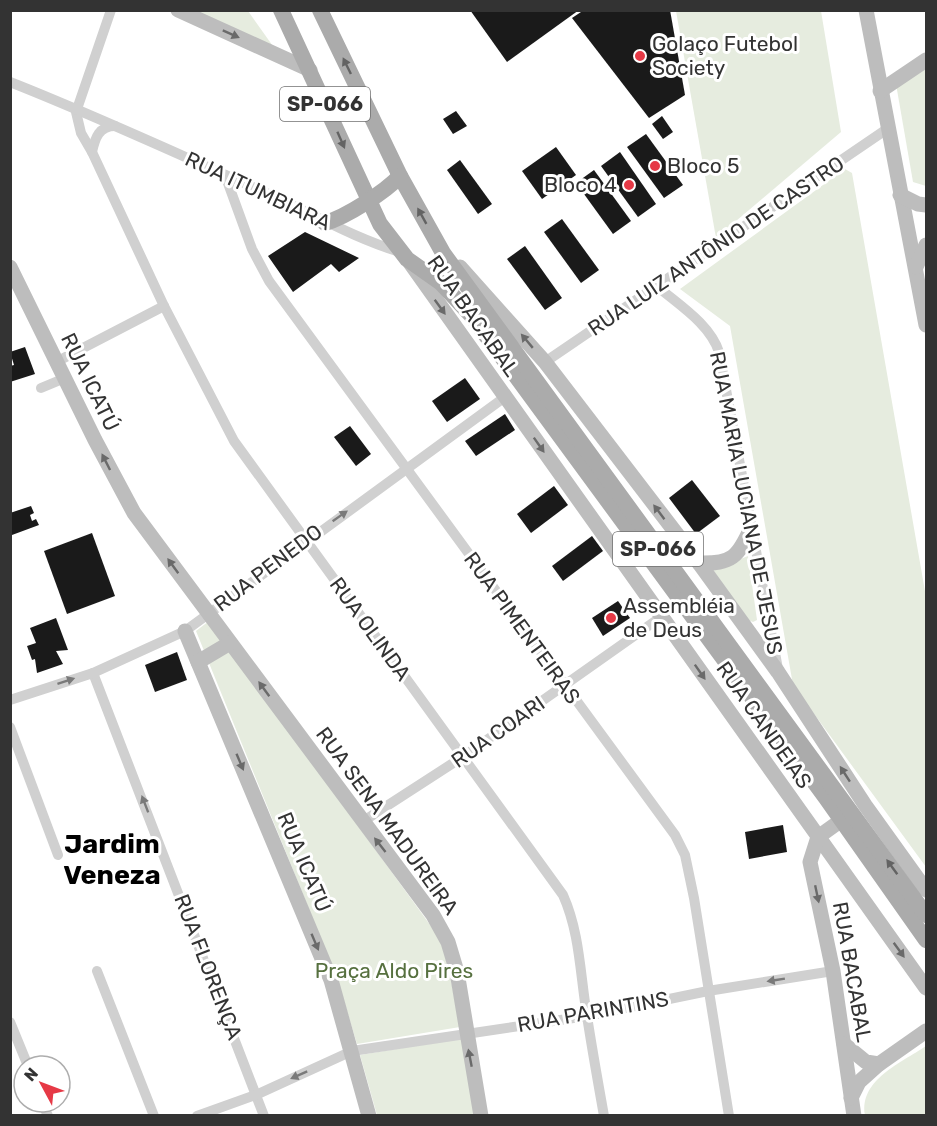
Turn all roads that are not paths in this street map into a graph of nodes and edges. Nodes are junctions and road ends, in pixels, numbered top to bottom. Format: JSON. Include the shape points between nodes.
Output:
{"nodes":[{"id":1,"x":111,"y":10,"type":"edge"},
{"id":2,"x":178,"y":10,"type":"edge"},
{"id":3,"x":281,"y":10,"type":"edge"},
{"id":4,"x":320,"y":10,"type":"edge"},
{"id":5,"x":866,"y":10,"type":"edge"},
{"id":6,"x":927,"y":60,"type":"edge"},
{"id":7,"x":310,"y":70,"type":"junction"},
{"id":8,"x":10,"y":82,"type":"edge"},
{"id":9,"x":880,"y":91,"type":"junction"},
{"id":10,"x":77,"y":109,"type":"junction"},
{"id":11,"x":117,"y":126,"type":"junction"},
{"id":12,"x":886,"y":129,"type":"junction"},
{"id":13,"x":92,"y":152,"type":"junction"},
{"id":14,"x":225,"y":175,"type":"junction"},
{"id":15,"x":400,"y":176,"type":"junction"},
{"id":16,"x":900,"y":195,"type":"junction"},
{"id":17,"x":367,"y":199,"type":"junction"},
{"id":18,"x":927,"y":205,"type":"edge"},
{"id":19,"x":325,"y":223,"type":"junction"},
{"id":20,"x":927,"y":245,"type":"edge"},
{"id":21,"x":442,"y":253,"type":"junction"},
{"id":22,"x":404,"y":255,"type":"junction"},
{"id":23,"x":10,"y":267,"type":"edge"},
{"id":24,"x":921,"y":271,"type":"edge"},
{"id":25,"x":658,"y":286,"type":"junction"},
{"id":26,"x":925,"y":304,"type":"edge"},
{"id":27,"x":164,"y":306,"type":"junction"},
{"id":28,"x":927,"y":325,"type":"edge"},
{"id":29,"x":58,"y":361,"type":"junction"},
{"id":30,"x":545,"y":362,"type":"junction"},
{"id":31,"x":65,"y":378,"type":"junction"},
{"id":32,"x":41,"y":388,"type":"dead end"},
{"id":33,"x":505,"y":397,"type":"junction"},
{"id":34,"x":406,"y":470,"type":"junction"},
{"id":35,"x":751,"y":528,"type":"junction"},
{"id":36,"x":305,"y":541,"type":"junction"},
{"id":37,"x":699,"y":563,"type":"junction"},
{"id":38,"x":208,"y":613,"type":"junction"},
{"id":39,"x":661,"y":616,"type":"junction"},
{"id":40,"x":185,"y":631,"type":"junction"},
{"id":41,"x":230,"y":643,"type":"junction"},
{"id":42,"x":198,"y":662,"type":"junction"},
{"id":43,"x":778,"y":672,"type":"junction"},
{"id":44,"x":93,"y":673,"type":"junction"},
{"id":45,"x":564,"y":686,"type":"junction"},
{"id":46,"x":10,"y":700,"type":"edge"},
{"id":47,"x":10,"y":727,"type":"edge"},
{"id":48,"x":464,"y":756,"type":"junction"},
{"id":49,"x":853,"y":812,"type":"junction"},
{"id":50,"x":362,"y":822,"type":"junction"},
{"id":51,"x":818,"y":837,"type":"junction"},
{"id":52,"x":58,"y":855,"type":"dead end"},
{"id":53,"x":927,"y":890,"type":"edge"},
{"id":54,"x":927,"y":915,"type":"edge"},
{"id":55,"x":927,"y":940,"type":"edge"},
{"id":56,"x":97,"y":971,"type":"dead end"},
{"id":57,"x":833,"y":971,"type":"junction"},
{"id":58,"x":927,"y":988,"type":"edge"},
{"id":59,"x":708,"y":991,"type":"junction"},
{"id":60,"x":586,"y":1016,"type":"junction"},
{"id":61,"x":10,"y":1022,"type":"edge"},
{"id":62,"x":927,"y":1031,"type":"edge"},
{"id":63,"x":466,"y":1033,"type":"junction"},
{"id":64,"x":844,"y":1044,"type":"junction"},
{"id":65,"x":352,"y":1051,"type":"junction"},
{"id":66,"x":23,"y":1054,"type":"edge"},
{"id":67,"x":879,"y":1064,"type":"junction"},
{"id":68,"x":258,"y":1094,"type":"junction"},
{"id":69,"x":851,"y":1098,"type":"junction"},
{"id":70,"x":154,"y":1116,"type":"edge"},
{"id":71,"x":197,"y":1116,"type":"edge"},
{"id":72,"x":264,"y":1116,"type":"edge"},
{"id":73,"x":369,"y":1116,"type":"edge"},
{"id":74,"x":481,"y":1116,"type":"edge"},
{"id":75,"x":604,"y":1116,"type":"edge"},
{"id":76,"x":729,"y":1116,"type":"edge"},
{"id":77,"x":854,"y":1116,"type":"edge"}],
"edges":[{"from":1,"to":10,"type":"street"},
{"from":2,"to":7,"type":"street","one_way":true},
{"from":3,"to":7,"type":"main road","number":"SP-066"},
{"from":15,"to":4,"type":"main road","number":"SP-066","one_way":true},
{"from":5,"to":9,"type":"street"},
{"from":6,"to":9,"type":"street"},
{"from":7,"to":17,"type":"main road","number":"SP-066","one_way":true},
{"from":8,"to":10,"type":"street"},
{"from":9,"to":12,"type":"street"},
{"from":10,"to":11,"type":"street","name":"RUA ITUMBIARA"},
{"from":10,"to":13,"type":"street","name":"RUA OLINDA","via":[[78,127]]},
{"from":11,"to":13,"type":"street","via":[[103,128]]},
{"from":11,"to":14,"type":"street","name":"RUA ITUMBIARA"},
{"from":12,"to":16,"type":"street"},
{"from":12,"to":25,"type":"street","name":"RUA LUIZ ANTÔNIO DE CASTRO"},
{"from":13,"to":27,"type":"street","name":"RUA OLINDA"},
{"from":14,"to":19,"type":"street","name":"RUA ITUMBIARA"},
{"from":14,"to":34,"type":"street","name":"RUA PIMENTEIRAS","via":[[252,249],[269,281]]},
{"from":15,"to":17,"type":"main road"},
{"from":21,"to":15,"type":"main road","number":"SP-066","one_way":true},
{"from":16,"to":18,"type":"street"},
{"from":16,"to":24,"type":"street"},
{"from":17,"to":19,"type":"main road"},
{"from":17,"to":22,"type":"main road","number":"SP-066"},
{"from":19,"to":22,"type":"street","name":"RUA ITUMBIARA"},
{"from":20,"to":24,"type":"street"},
{"from":30,"to":21,"type":"street","one_way":true,"via":[[465,272]]},
{"from":21,"to":49,"type":"main road","number":"SP-066"},
{"from":22,"to":33,"type":"street","name":"RUA BACABAL","one_way":true},
{"from":22,"to":49,"type":"main road","number":"SP-066","via":[[441,283],[471,315]]},
{"from":23,"to":29,"type":"street","name":"RUA ICATÚ"},
{"from":24,"to":26,"type":"street"},
{"from":25,"to":30,"type":"street","name":"RUA LUIZ ANTÔNIO DE CASTRO"},
{"from":25,"to":35,"type":"street","name":"RUA MARIA LUCIANA DE JESUS","via":[[715,340]]},
{"from":26,"to":28,"type":"street"},
{"from":27,"to":29,"type":"street"},
{"from":27,"to":36,"type":"street","name":"RUA OLINDA","via":[[234,441]]},
{"from":29,"to":31,"type":"street","name":"RUA ICATÚ"},
{"from":37,"to":30,"type":"street","one_way":true},
{"from":31,"to":32,"type":"street"},
{"from":38,"to":31,"type":"street","name":"RUA ICATÚ","one_way":true,"via":[[135,513]]},
{"from":33,"to":34,"type":"street","name":"RUA PENEDO"},
{"from":33,"to":39,"type":"street","name":"RUA CANDEIAS","one_way":true},
{"from":36,"to":34,"type":"street","name":"RUA PENEDO","one_way":true},
{"from":34,"to":45,"type":"street","name":"RUA PIMENTEIRAS"},
{"from":35,"to":37,"type":"street","via":[[737,555],[725,562]]},
{"from":35,"to":43,"type":"street","name":"RUA MARIA LUCIANA DE JESUS"},
{"from":36,"to":38,"type":"street","name":"RUA PENEDO"},
{"from":36,"to":48,"type":"street","name":"RUA OLINDA"},
{"from":37,"to":43,"type":"street"},
{"from":38,"to":40,"type":"street","name":"RUA PENEDO"},
{"from":38,"to":41,"type":"street","name":"RUA SENA MADUREIRA"},
{"from":39,"to":45,"type":"street","name":"RUA COARI"},
{"from":39,"to":51,"type":"street","name":"RUA CANDEIAS","one_way":true},
{"from":40,"to":42,"type":"street","name":"RUA ICATÚ"},
{"from":40,"to":44,"type":"street","name":"RUA PENEDO"},
{"from":41,"to":42,"type":"street"},
{"from":50,"to":41,"type":"street","name":"RUA SENA MADUREIRA","one_way":true},
{"from":42,"to":65,"type":"street","name":"RUA ICATÚ","one_way":true,"via":[[331,980]]},
{"from":49,"to":43,"type":"street","one_way":true},
{"from":46,"to":44,"type":"street","name":"RUA PENEDO","one_way":true},
{"from":68,"to":44,"type":"street","name":"RUA FLORENÇA","one_way":true},
{"from":45,"to":48,"type":"street","name":"RUA COARI"},
{"from":45,"to":59,"type":"street","name":"RUA PIMENTEIRAS","via":[[638,781],[685,855]]},
{"from":47,"to":52,"type":"street"},
{"from":48,"to":50,"type":"street","name":"RUA COARI"},
{"from":48,"to":60,"type":"street","name":"RUA OLINDA","via":[[563,895],[573,916]]},
{"from":49,"to":51,"type":"street"},
{"from":49,"to":53,"type":"street"},
{"from":54,"to":49,"type":"main road","number":"SP-066","one_way":true},
{"from":49,"to":55,"type":"main road","number":"SP-066"},
{"from":63,"to":50,"type":"street","name":"RUA SENA MADUREIRA","one_way":true,"via":[[457,972],[448,942],[433,915]]},
{"from":51,"to":57,"type":"street","name":"RUA BACABAL","one_way":true,"via":[[810,862]]},
{"from":51,"to":58,"type":"street","name":"RUA CANDEIAS","one_way":true},
{"from":56,"to":70,"type":"street"},
{"from":57,"to":59,"type":"street","name":"RUA PARINTINS","one_way":true},
{"from":57,"to":64,"type":"street","name":"RUA BACABAL"},
{"from":59,"to":60,"type":"street","name":"RUA PARINTINS"},
{"from":59,"to":76,"type":"street","name":"RUA PIMENTEIRAS"},
{"from":60,"to":63,"type":"street","name":"RUA PARINTINS"},
{"from":60,"to":75,"type":"street","name":"RUA OLINDA"},
{"from":61,"to":66,"type":"street"},
{"from":62,"to":67,"type":"street"},
{"from":63,"to":65,"type":"street","name":"RUA PARINTINS"},
{"from":74,"to":63,"type":"street","name":"RUA SENA MADUREIRA","one_way":true},
{"from":64,"to":67,"type":"street","via":[[866,1062]]},
{"from":64,"to":69,"type":"street","name":"RUA BACABAL"},
{"from":65,"to":68,"type":"street","name":"RUA PARINTINS","one_way":true},
{"from":65,"to":73,"type":"street","name":"RUA ICATÚ"},
{"from":67,"to":69,"type":"street","via":[[859,1082]]},
{"from":68,"to":71,"type":"street","name":"RUA PARINTINS"},
{"from":68,"to":72,"type":"street","name":"RUA FLORENÇA"},
{"from":69,"to":77,"type":"street","name":"RUA BACABAL"}]}
